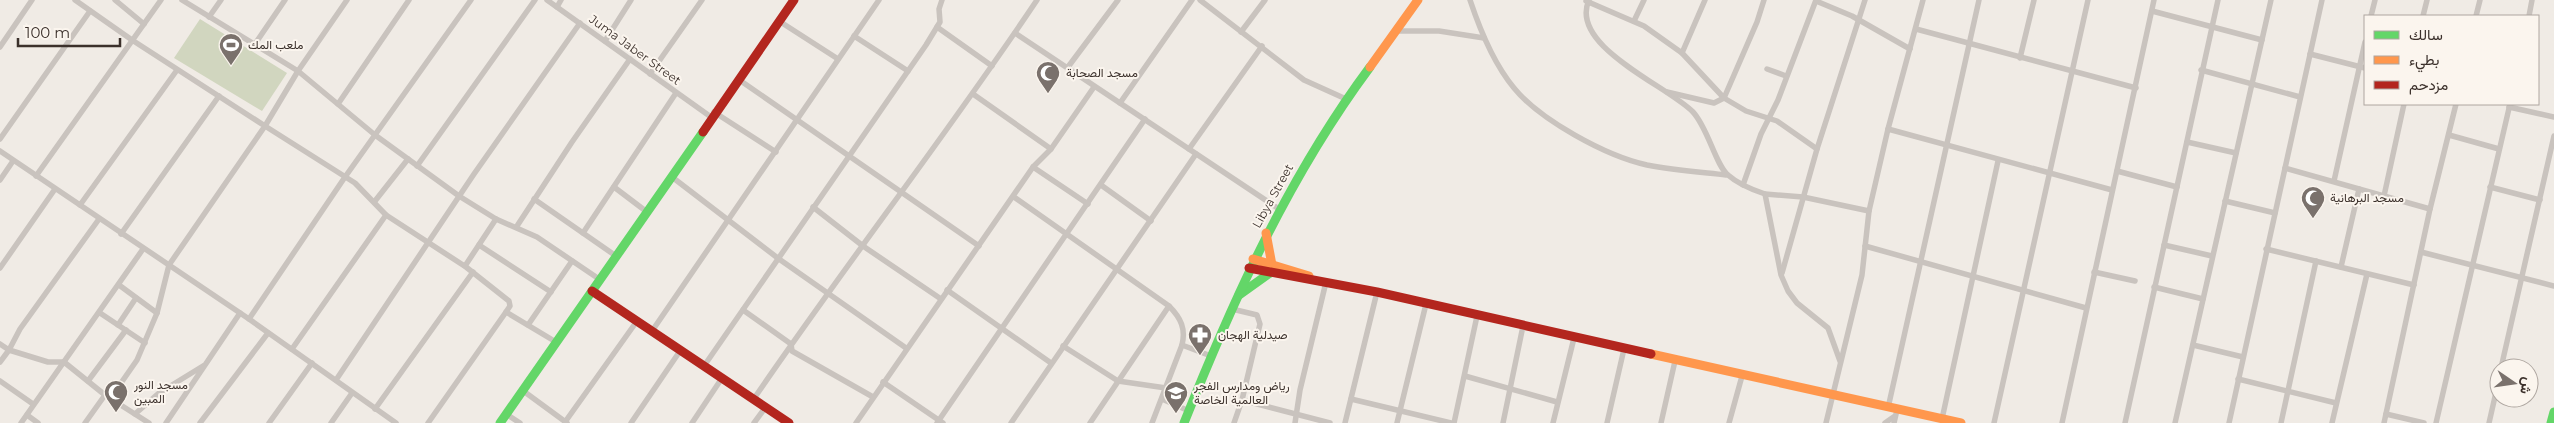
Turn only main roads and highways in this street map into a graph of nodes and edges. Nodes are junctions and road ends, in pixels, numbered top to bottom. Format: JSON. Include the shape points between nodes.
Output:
{"nodes":[{"id":1,"x":794,"y":0,"type":"edge"},
{"id":2,"x":1418,"y":0,"type":"edge"},
{"id":3,"x":1266,"y":233,"type":"junction"},
{"id":4,"x":1251,"y":264,"type":"junction"},
{"id":5,"x":1271,"y":269,"type":"junction"},
{"id":6,"x":592,"y":290,"type":"junction"},
{"id":7,"x":1238,"y":296,"type":"junction"},
{"id":8,"x":2554,"y":412,"type":"edge"},
{"id":9,"x":500,"y":423,"type":"edge"},
{"id":10,"x":789,"y":423,"type":"edge"},
{"id":11,"x":1184,"y":423,"type":"edge"},
{"id":12,"x":1961,"y":423,"type":"edge"},
{"id":13,"x":2552,"y":423,"type":"edge"}],
"edges":[{"from":1,"to":6,"type":"main road"},
{"from":2,"to":3,"type":"main road","name":"Libya Street","via":[[1346,99]]},
{"from":3,"to":4,"type":"main road","name":"Libya Street"},
{"from":3,"to":5,"type":"main road"},
{"from":4,"to":5,"type":"main road"},
{"from":4,"to":7,"type":"main road","name":"Libya Street"},
{"from":5,"to":7,"type":"main road"},
{"from":5,"to":12,"type":"main road","via":[[1894,411]]},
{"from":6,"to":9,"type":"main road"},
{"from":6,"to":10,"type":"main road"},
{"from":7,"to":11,"type":"main road","name":"Libya Street"},
{"from":8,"to":13,"type":"main road"}]}
